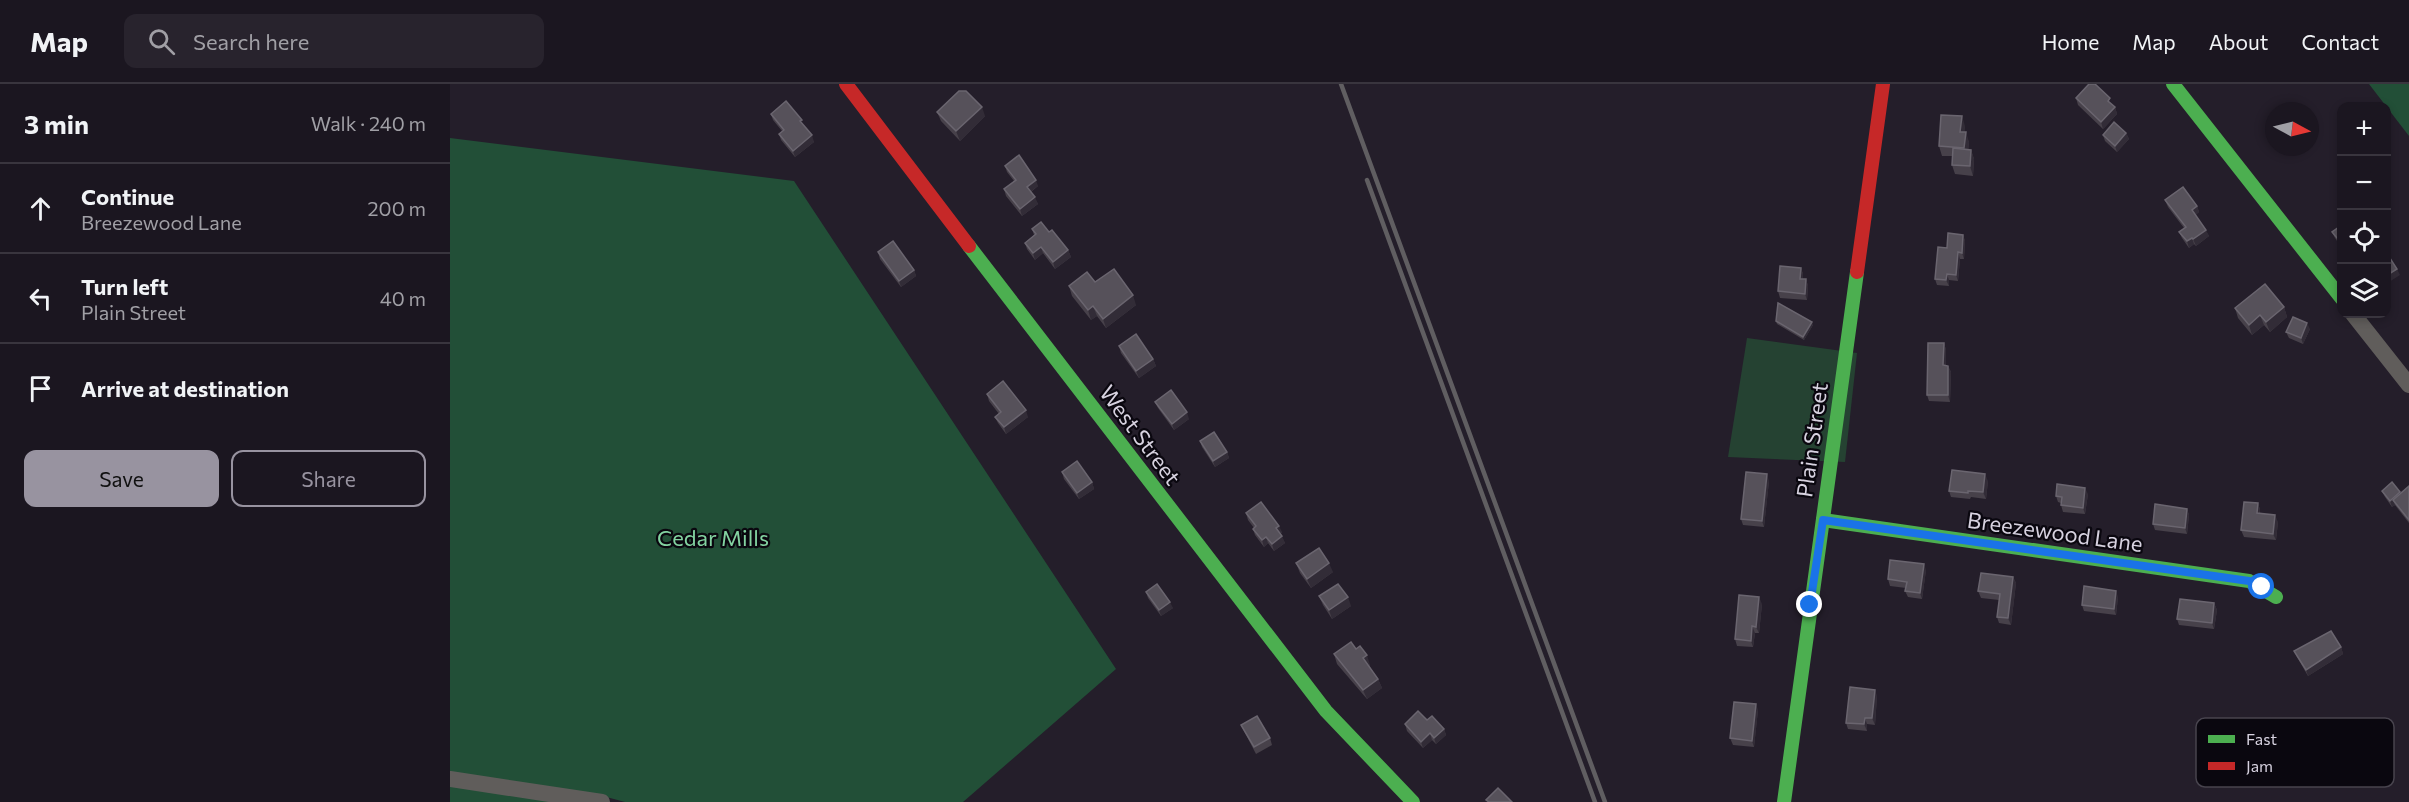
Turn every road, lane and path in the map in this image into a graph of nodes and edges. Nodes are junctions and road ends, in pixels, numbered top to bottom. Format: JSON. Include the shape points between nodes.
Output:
{"nodes":[{"id":1,"x":846,"y":84,"type":"edge"},
{"id":2,"x":1882,"y":84,"type":"edge"},
{"id":3,"x":2173,"y":84,"type":"edge"},
{"id":4,"x":2337,"y":293,"type":"edge"},
{"id":5,"x":2356,"y":318,"type":"edge"},
{"id":6,"x":2409,"y":385,"type":"edge"},
{"id":7,"x":1823,"y":520,"type":"junction"},
{"id":8,"x":2276,"y":597,"type":"dead end"},
{"id":9,"x":450,"y":779,"type":"edge"},
{"id":10,"x":584,"y":800,"type":"edge"},
{"id":11,"x":602,"y":802,"type":"edge"},
{"id":12,"x":1413,"y":802,"type":"edge"},
{"id":13,"x":1784,"y":802,"type":"edge"}],
"edges":[{"from":1,"to":12,"type":"street","name":"West Street","via":[[1319,701]]},
{"from":2,"to":7,"type":"street","name":"Plain Street"},
{"from":3,"to":4,"type":"street"},
{"from":5,"to":6,"type":"street"},
{"from":7,"to":8,"type":"street","name":"Breezewood Lane","via":[[2249,581]]},
{"from":7,"to":13,"type":"street","name":"Plain Street"},
{"from":9,"to":10,"type":"street"},
{"from":10,"to":11,"type":"street"}]}
